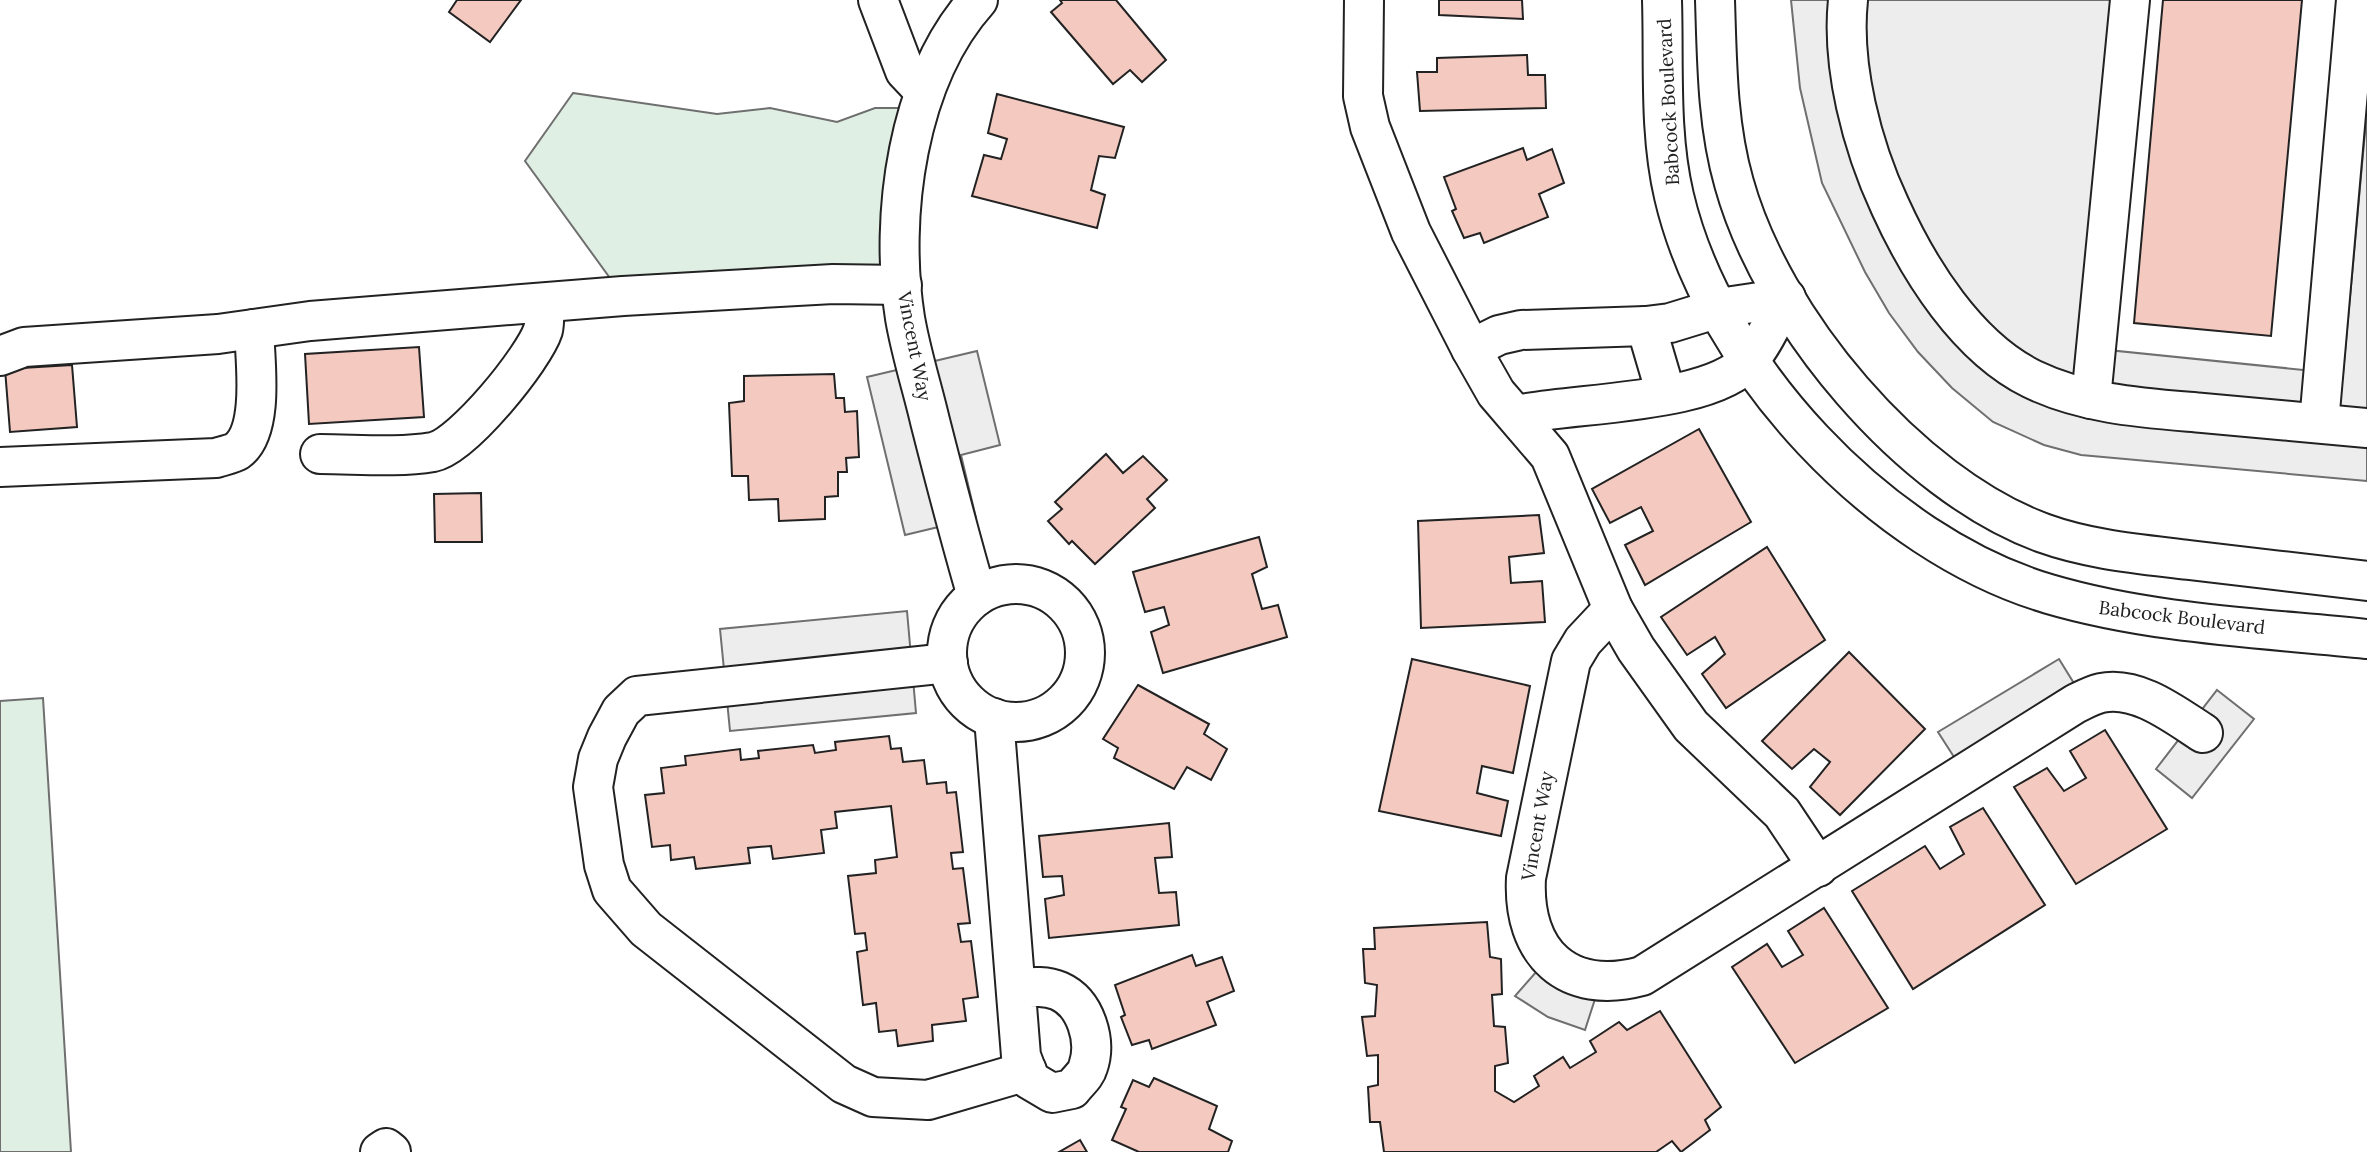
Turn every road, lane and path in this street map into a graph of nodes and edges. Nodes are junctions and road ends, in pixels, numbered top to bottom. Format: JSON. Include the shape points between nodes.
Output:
{"nodes":[{"id":1,"x":878,"y":0,"type":"edge"},
{"id":2,"x":978,"y":0,"type":"edge"},
{"id":3,"x":1364,"y":0,"type":"edge"},
{"id":4,"x":1662,"y":0,"type":"edge"},
{"id":5,"x":1715,"y":0,"type":"edge"},
{"id":6,"x":1848,"y":0,"type":"edge"},
{"id":7,"x":2130,"y":0,"type":"edge"},
{"id":8,"x":2359,"y":14,"type":"edge"},
{"id":9,"x":924,"y":91,"type":"junction"},
{"id":10,"x":902,"y":285,"type":"junction"},
{"id":11,"x":1786,"y":299,"type":"junction"},
{"id":12,"x":544,"y":303,"type":"junction"},
{"id":13,"x":1719,"y":308,"type":"junction"},
{"id":14,"x":1646,"y":326,"type":"junction"},
{"id":15,"x":254,"y":330,"type":"junction"},
{"id":16,"x":1471,"y":349,"type":"junction"},
{"id":17,"x":0,"y":356,"type":"edge"},
{"id":18,"x":1750,"y":360,"type":"junction"},
{"id":19,"x":1666,"y":394,"type":"junction"},
{"id":20,"x":2091,"y":399,"type":"junction"},
{"id":21,"x":1517,"y":415,"type":"junction"},
{"id":22,"x":2319,"y":423,"type":"junction"},
{"id":23,"x":2367,"y":428,"type":"edge"},
{"id":24,"x":320,"y":454,"type":"dead end"},
{"id":25,"x":0,"y":467,"type":"edge"},
{"id":26,"x":2367,"y":581,"type":"edge"},
{"id":27,"x":977,"y":596,"type":"junction"},
{"id":28,"x":1613,"y":609,"type":"junction"},
{"id":29,"x":2367,"y":639,"type":"edge"},
{"id":30,"x":948,"y":663,"type":"junction"},
{"id":31,"x":994,"y":718,"type":"junction"},
{"id":32,"x":2203,"y":733,"type":"dead end"},
{"id":33,"x":1818,"y":867,"type":"junction"},
{"id":34,"x":1016,"y":988,"type":"junction"},
{"id":35,"x":1027,"y":1072,"type":"junction"}],
"edges":[{"from":1,"to":9,"type":"street","via":[[905,71]]},
{"from":2,"to":9,"type":"street","name":"Vincent Way","via":[[944,45]]},
{"from":3,"to":16,"type":"street","via":[[1363,96],[1370,127],[1411,232]]},
{"from":4,"to":13,"type":"street","name":"Babcock Boulevard","via":[[1667,144],[1674,195],[1698,267]]},
{"from":5,"to":11,"type":"street","via":[[1725,144],[1750,227]]},
{"from":6,"to":20,"type":"street","via":[[1845,26],[1861,130],[1905,237],[1952,308],[1989,349],[2032,379]]},
{"from":7,"to":20,"type":"street"},
{"from":8,"to":22,"type":"street"},
{"from":9,"to":10,"type":"street","name":"Vincent Way","via":[[906,170]]},
{"from":10,"to":12,"type":"street","via":[[833,284]]},
{"from":10,"to":27,"type":"street","name":"Vincent Way","via":[[912,346]]},
{"from":11,"to":13,"type":"street"},
{"from":11,"to":18,"type":"street"},
{"from":11,"to":26,"type":"street","via":[[1816,346],[1894,433],[1968,495],[2009,519],[2098,548]]},
{"from":12,"to":15,"type":"street","via":[[310,321]]},
{"from":12,"to":24,"type":"street","via":[[544,327],[536,346],[506,388],[460,436],[436,452]]},
{"from":13,"to":14,"type":"street"},
{"from":13,"to":18,"type":"street","name":"Babcock Boulevard"},
{"from":14,"to":16,"type":"street","via":[[1521,330]]},
{"from":14,"to":19,"type":"street"},
{"from":15,"to":17,"type":"street","via":[[24,347]]},
{"from":15,"to":25,"type":"street","via":[[255,409],[249,435],[237,451],[216,458]]},
{"from":16,"to":21,"type":"street","via":[[1496,393]]},
{"from":18,"to":19,"type":"street","via":[[1729,376]]},
{"from":18,"to":29,"type":"street","name":"Babcock Boulevard","via":[[1803,428],[1891,512],[1993,574],[2045,593],[2139,615]]},
{"from":19,"to":21,"type":"street"},
{"from":20,"to":22,"type":"street"},
{"from":21,"to":28,"type":"street","via":[[1550,456]]},
{"from":22,"to":23,"type":"street"},
{"from":27,"to":30,"type":"street","via":[[960,613],[949,634]]},
{"from":27,"to":31,"type":"street","via":[[1008,585],[1041,589],[1060,600],[1075,617],[1083,638],[1082,671],[1066,701],[1049,715],[1027,722]]},
{"from":28,"to":33,"type":"street","via":[[1691,726],[1782,814]]},
{"from":28,"to":33,"type":"street","name":"Vincent Way","via":[[1583,641],[1565,681],[1526,878],[1524,904],[1543,951],[1564,971],[1585,980],[1616,983],[1642,976]]},
{"from":30,"to":31,"type":"street","via":[[951,679],[964,699]]},
{"from":30,"to":35,"type":"street","via":[[637,696],[621,711],[598,759],[593,787],[604,864],[612,890],[646,929],[844,1084],[873,1097],[928,1100]]},
{"from":31,"to":34,"type":"street"},
{"from":32,"to":33,"type":"street","name":"Vincent Way","via":[[2132,694],[2102,692],[2075,704]]},
{"from":34,"to":35,"type":"street","via":[[1021,1056]]},
{"from":34,"to":35,"type":"street","via":[[1046,987],[1062,992],[1086,1021],[1093,1045],[1088,1070],[1072,1089],[1052,1093],[1030,1080]]}]}
